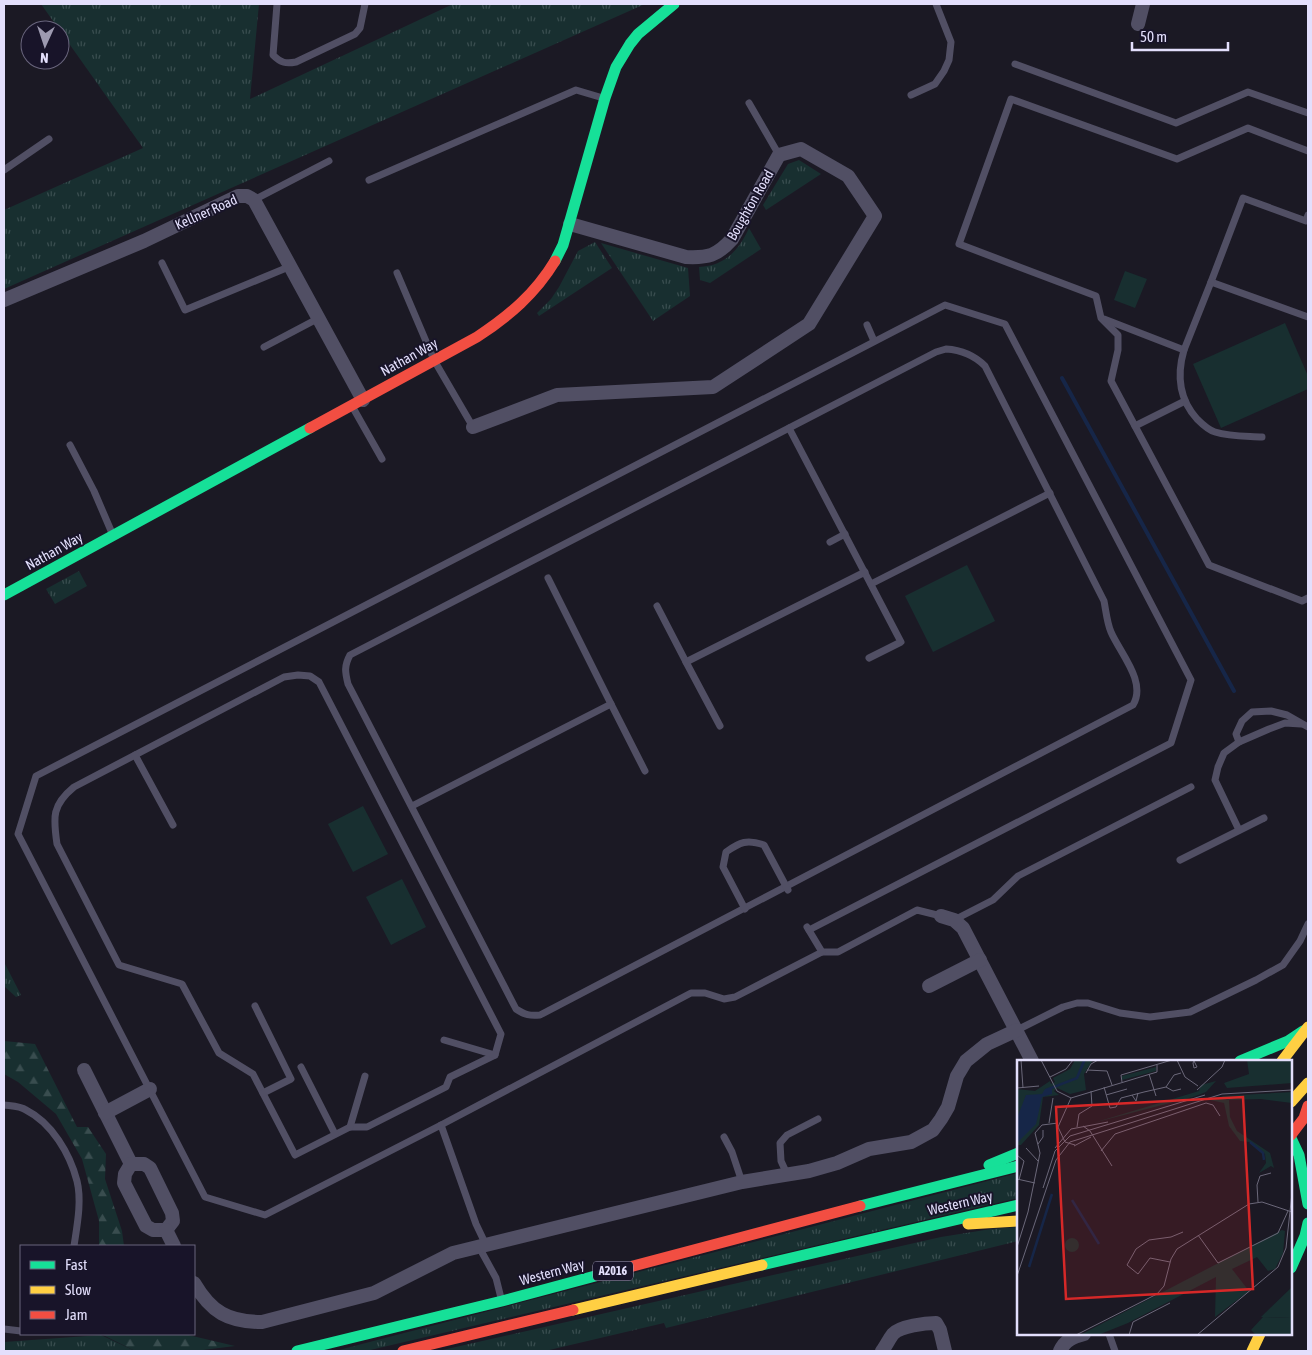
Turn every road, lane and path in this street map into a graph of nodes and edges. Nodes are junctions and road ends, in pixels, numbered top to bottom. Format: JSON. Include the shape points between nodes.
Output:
{"nodes":[{"id":1,"x":277,"y":4,"type":"edge"},
{"id":2,"x":364,"y":4,"type":"edge"},
{"id":3,"x":674,"y":4,"type":"edge"},
{"id":4,"x":936,"y":4,"type":"edge"},
{"id":5,"x":1143,"y":4,"type":"edge"},
{"id":6,"x":1138,"y":24,"type":"dead end"},
{"id":7,"x":1015,"y":64,"type":"dead end"},
{"id":8,"x":910,"y":95,"type":"dead end"},
{"id":9,"x":605,"y":98,"type":"junction"},
{"id":10,"x":749,"y":103,"type":"dead end"},
{"id":11,"x":1308,"y":113,"type":"edge"},
{"id":12,"x":49,"y":140,"type":"dead end"},
{"id":13,"x":1308,"y":151,"type":"edge"},
{"id":14,"x":779,"y":155,"type":"junction"},
{"id":15,"x":329,"y":161,"type":"dead end"},
{"id":16,"x":4,"y":170,"type":"edge"},
{"id":17,"x":369,"y":180,"type":"dead end"},
{"id":18,"x":254,"y":200,"type":"junction"},
{"id":19,"x":1308,"y":216,"type":"edge"},
{"id":20,"x":570,"y":224,"type":"junction"},
{"id":21,"x":162,"y":263,"type":"dead end"},
{"id":22,"x":291,"y":266,"type":"junction"},
{"id":23,"x":397,"y":273,"type":"dead end"},
{"id":24,"x":1212,"y":282,"type":"junction"},
{"id":25,"x":4,"y":300,"type":"edge"},
{"id":26,"x":1308,"y":317,"type":"edge"},
{"id":27,"x":320,"y":318,"type":"junction"},
{"id":28,"x":1101,"y":318,"type":"junction"},
{"id":29,"x":867,"y":326,"type":"dead end"},
{"id":30,"x":874,"y":341,"type":"junction"},
{"id":31,"x":264,"y":347,"type":"dead end"},
{"id":32,"x":1184,"y":350,"type":"junction"},
{"id":33,"x":434,"y":360,"type":"junction"},
{"id":34,"x":1185,"y":401,"type":"junction"},
{"id":35,"x":357,"y":403,"type":"junction"},
{"id":36,"x":1134,"y":426,"type":"junction"},
{"id":37,"x":473,"y":427,"type":"joint"},
{"id":38,"x":789,"y":428,"type":"junction"},
{"id":39,"x":1262,"y":438,"type":"dead end"},
{"id":40,"x":70,"y":445,"type":"dead end"},
{"id":41,"x":382,"y":459,"type":"dead end"},
{"id":42,"x":1050,"y":494,"type":"junction"},
{"id":43,"x":845,"y":534,"type":"junction"},
{"id":44,"x":114,"y":536,"type":"junction"},
{"id":45,"x":830,"y":542,"type":"dead end"},
{"id":46,"x":865,"y":572,"type":"junction"},
{"id":47,"x":548,"y":578,"type":"dead end"},
{"id":48,"x":871,"y":584,"type":"junction"},
{"id":49,"x":4,"y":596,"type":"edge"},
{"id":50,"x":1308,"y":598,"type":"edge"},
{"id":51,"x":657,"y":606,"type":"dead end"},
{"id":52,"x":869,"y":658,"type":"dead end"},
{"id":53,"x":686,"y":662,"type":"junction"},
{"id":54,"x":611,"y":704,"type":"junction"},
{"id":55,"x":1301,"y":724,"type":"junction"},
{"id":56,"x":720,"y":726,"type":"dead end"},
{"id":57,"x":1308,"y":727,"type":"edge"},
{"id":58,"x":1239,"y":742,"type":"junction"},
{"id":59,"x":135,"y":755,"type":"junction"},
{"id":60,"x":645,"y":771,"type":"dead end"},
{"id":61,"x":1191,"y":787,"type":"dead end"},
{"id":62,"x":412,"y":806,"type":"junction"},
{"id":63,"x":1264,"y":818,"type":"dead end"},
{"id":64,"x":173,"y":825,"type":"dead end"},
{"id":65,"x":1239,"y":830,"type":"junction"},
{"id":66,"x":1180,"y":860,"type":"dead end"},
{"id":67,"x":788,"y":888,"type":"junction"},
{"id":68,"x":745,"y":909,"type":"junction"},
{"id":69,"x":947,"y":918,"type":"junction"},
{"id":70,"x":1308,"y":924,"type":"edge"},
{"id":71,"x":822,"y":952,"type":"junction"},
{"id":72,"x":980,"y":960,"type":"junction"},
{"id":73,"x":929,"y":986,"type":"dead end"},
{"id":74,"x":255,"y":1006,"type":"dead end"},
{"id":75,"x":1308,"y":1027,"type":"edge"},
{"id":76,"x":1017,"y":1030,"type":"junction"},
{"id":77,"x":444,"y":1040,"type":"dead end"},
{"id":78,"x":495,"y":1055,"type":"junction"},
{"id":79,"x":1032,"y":1060,"type":"edge"},
{"id":80,"x":1243,"y":1060,"type":"edge"},
{"id":81,"x":1283,"y":1060,"type":"edge"},
{"id":82,"x":301,"y":1068,"type":"dead end"},
{"id":83,"x":84,"y":1070,"type":"dead end"},
{"id":84,"x":365,"y":1076,"type":"dead end"},
{"id":85,"x":1308,"y":1083,"type":"edge"},
{"id":86,"x":150,"y":1089,"type":"junction"},
{"id":87,"x":263,"y":1093,"type":"junction"},
{"id":88,"x":1292,"y":1101,"type":"edge"},
{"id":89,"x":4,"y":1105,"type":"edge"},
{"id":90,"x":1308,"y":1106,"type":"edge"},
{"id":91,"x":105,"y":1113,"type":"junction"},
{"id":92,"x":818,"y":1119,"type":"dead end"},
{"id":93,"x":442,"y":1125,"type":"junction"},
{"id":94,"x":350,"y":1127,"type":"junction"},
{"id":95,"x":336,"y":1134,"type":"junction"},
{"id":96,"x":1292,"y":1135,"type":"edge"},
{"id":97,"x":724,"y":1136,"type":"dead end"},
{"id":98,"x":1292,"y":1138,"type":"edge"},
{"id":99,"x":1017,"y":1154,"type":"edge"},
{"id":100,"x":131,"y":1164,"type":"junction"},
{"id":101,"x":1017,"y":1166,"type":"edge"},
{"id":102,"x":787,"y":1174,"type":"junction"},
{"id":103,"x":1292,"y":1175,"type":"edge"},
{"id":104,"x":742,"y":1182,"type":"junction"},
{"id":105,"x":929,"y":1188,"type":"junction"},
{"id":106,"x":1308,"y":1200,"type":"edge"},
{"id":107,"x":1017,"y":1205,"type":"edge"},
{"id":108,"x":1017,"y":1221,"type":"edge"},
{"id":109,"x":166,"y":1230,"type":"junction"},
{"id":110,"x":1307,"y":1232,"type":"edge"},
{"id":111,"x":880,"y":1237,"type":"junction"},
{"id":112,"x":74,"y":1245,"type":"edge"},
{"id":113,"x":174,"y":1245,"type":"edge"},
{"id":114,"x":482,"y":1246,"type":"junction"},
{"id":115,"x":1292,"y":1266,"type":"edge"},
{"id":116,"x":195,"y":1285,"type":"edge"},
{"id":117,"x":502,"y":1301,"type":"junction"},
{"id":118,"x":4,"y":1329,"type":"edge"},
{"id":119,"x":20,"y":1331,"type":"edge"},
{"id":120,"x":1079,"y":1335,"type":"edge"},
{"id":121,"x":1109,"y":1335,"type":"edge"},
{"id":122,"x":1260,"y":1335,"type":"edge"},
{"id":123,"x":297,"y":1351,"type":"edge"},
{"id":124,"x":403,"y":1351,"type":"edge"},
{"id":125,"x":882,"y":1351,"type":"edge"},
{"id":126,"x":945,"y":1351,"type":"edge"},
{"id":127,"x":1060,"y":1351,"type":"edge"},
{"id":128,"x":1115,"y":1351,"type":"edge"},
{"id":129,"x":1252,"y":1351,"type":"edge"}],
"edges":[{"from":1,"to":2,"type":"lane","via":[[273,55],[287,64],[355,34],[360,28]]},
{"from":3,"to":9,"type":"main road","name":"Nathan Way","via":[[632,40],[613,74]]},
{"from":4,"to":8,"type":"lane","via":[[951,42],[949,60],[936,84]]},
{"from":5,"to":6,"type":"street"},
{"from":7,"to":11,"type":"lane","via":[[1176,123],[1248,92]]},
{"from":9,"to":17,"type":"lane","via":[[576,90]]},
{"from":9,"to":20,"type":"main road","name":"Nathan Way"},
{"from":10,"to":14,"type":"lane"},
{"from":12,"to":16,"type":"lane"},
{"from":13,"to":28,"type":"lane","via":[[1248,128],[1178,159],[1011,99],[959,244],[1096,296]]},
{"from":14,"to":20,"type":"street","name":"Boughton Road","via":[[732,239],[712,255],[686,257]]},
{"from":14,"to":37,"type":"street","name":"Boughton Road","via":[[801,149],[848,176],[874,216],[809,324],[713,387],[557,395]]},
{"from":15,"to":18,"type":"lane"},
{"from":18,"to":22,"type":"street","name":"Kellner Road"},
{"from":18,"to":25,"type":"street","name":"Kellner Road","via":[[238,196],[144,241]]},
{"from":19,"to":24,"type":"lane","via":[[1306,221],[1243,198]]},
{"from":20,"to":33,"type":"main road","name":"Nathan Way","via":[[553,266],[530,296],[500,322]]},
{"from":21,"to":22,"type":"lane","via":[[185,310]]},
{"from":22,"to":27,"type":"street","name":"Kellner Road"},
{"from":23,"to":33,"type":"lane"},
{"from":24,"to":26,"type":"lane"},
{"from":24,"to":32,"type":"lane"},
{"from":27,"to":31,"type":"lane"},
{"from":27,"to":35,"type":"street","name":"Kellner Road"},
{"from":28,"to":32,"type":"lane"},
{"from":28,"to":36,"type":"lane","via":[[1118,335],[1118,350],[1110,381]]},
{"from":29,"to":30,"type":"lane"},
{"from":30,"to":71,"type":"lane","via":[[945,305],[1005,324],[1191,680],[1171,743],[808,928]]},
{"from":30,"to":86,"type":"lane","via":[[36,776],[18,834]]},
{"from":32,"to":34,"type":"lane","via":[[1180,379]]},
{"from":33,"to":35,"type":"main road","name":"Nathan Way"},
{"from":33,"to":37,"type":"lane"},
{"from":34,"to":36,"type":"lane"},
{"from":34,"to":39,"type":"lane","via":[[1204,426],[1215,432]]},
{"from":35,"to":41,"type":"lane"},
{"from":35,"to":44,"type":"main road","name":"Nathan Way"},
{"from":36,"to":50,"type":"lane","via":[[1209,565],[1302,601]]},
{"from":38,"to":42,"type":"lane","via":[[936,352],[954,350],[977,358],[985,366]]},
{"from":38,"to":43,"type":"lane"},
{"from":38,"to":62,"type":"lane","via":[[350,656],[345,663],[348,684]]},
{"from":40,"to":44,"type":"lane"},
{"from":42,"to":48,"type":"lane"},
{"from":42,"to":67,"type":"lane","via":[[1104,601],[1110,630],[1134,675],[1138,687],[1134,705]]},
{"from":43,"to":45,"type":"lane"},
{"from":43,"to":46,"type":"lane"},
{"from":44,"to":49,"type":"main road","name":"Nathan Way"},
{"from":46,"to":48,"type":"lane"},
{"from":46,"to":53,"type":"lane"},
{"from":47,"to":54,"type":"lane"},
{"from":48,"to":52,"type":"lane","via":[[901,642]]},
{"from":51,"to":53,"type":"lane"},
{"from":53,"to":56,"type":"lane"},
{"from":54,"to":60,"type":"lane"},
{"from":54,"to":62,"type":"lane"},
{"from":55,"to":57,"type":"lane"},
{"from":55,"to":58,"type":"lane","via":[[1285,723]]},
{"from":55,"to":58,"type":"lane","via":[[1287,715],[1271,711],[1252,712],[1242,721],[1236,734]]},
{"from":58,"to":65,"type":"lane","via":[[1224,753],[1215,780]]},
{"from":59,"to":64,"type":"lane"},
{"from":59,"to":78,"type":"lane","via":[[284,677],[310,676],[319,682],[501,1034]]},
{"from":59,"to":87,"type":"lane","via":[[74,786],[63,796],[56,807],[57,844],[119,965],[182,984],[220,1054],[253,1074]]},
{"from":61,"to":69,"type":"lane","via":[[1018,876],[994,900]]},
{"from":62,"to":68,"type":"lane","via":[[516,1008],[524,1015],[540,1015]]},
{"from":63,"to":65,"type":"lane"},
{"from":65,"to":66,"type":"lane"},
{"from":67,"to":68,"type":"lane"},
{"from":67,"to":68,"type":"lane","via":[[764,845],[752,841],[738,844],[726,852],[723,867]]},
{"from":69,"to":71,"type":"lane","via":[[917,910],[838,952]]},
{"from":69,"to":72,"type":"street","via":[[963,928]]},
{"from":70,"to":76,"type":"lane","via":[[1283,965],[1190,1012],[1150,1017],[1077,1003],[1062,1007]]},
{"from":71,"to":93,"type":"lane","via":[[734,997],[724,999],[691,992]]},
{"from":72,"to":73,"type":"street"},
{"from":72,"to":76,"type":"street"},
{"from":74,"to":87,"type":"lane","via":[[292,1079]]},
{"from":75,"to":80,"type":"main road","via":[[1288,1042]]},
{"from":75,"to":81,"type":"main road"},
{"from":76,"to":79,"type":"street"},
{"from":76,"to":102,"type":"street","via":[[987,1044],[966,1061],[948,1106],[933,1130],[911,1142],[869,1150],[837,1163]]},
{"from":77,"to":78,"type":"lane"},
{"from":78,"to":94,"type":"lane","via":[[450,1077],[446,1087],[368,1127]]},
{"from":82,"to":95,"type":"lane"},
{"from":83,"to":91,"type":"street"},
{"from":84,"to":94,"type":"lane"},
{"from":85,"to":88,"type":"main road"},
{"from":86,"to":91,"type":"street"},
{"from":86,"to":93,"type":"lane","via":[[205,1197],[265,1215]]},
{"from":87,"to":95,"type":"lane","via":[[295,1155]]},
{"from":89,"to":112,"type":"lane","via":[[25,1109],[36,1116],[55,1134],[68,1157],[78,1182],[79,1213]]},
{"from":90,"to":96,"type":"main road"},
{"from":91,"to":100,"type":"street"},
{"from":92,"to":102,"type":"lane","via":[[787,1135],[780,1143],[781,1161]]},
{"from":93,"to":114,"type":"lane"},
{"from":94,"to":95,"type":"lane"},
{"from":97,"to":104,"type":"lane"},
{"from":98,"to":106,"type":"main road"},
{"from":99,"to":105,"type":"main road","name":"Western Way","number":"A2016"},
{"from":100,"to":109,"type":"street","via":[[144,1164],[150,1168],[172,1213],[173,1221]]},
{"from":100,"to":109,"type":"street","via":[[124,1174],[124,1183],[146,1226],[153,1230]]},
{"from":101,"to":105,"type":"main road","name":"Western Way","number":"A2016"},
{"from":102,"to":104,"type":"street"},
{"from":103,"to":106,"type":"main road","via":[[1299,1181]]},
{"from":104,"to":114,"type":"street"},
{"from":105,"to":117,"type":"main road","name":"Western Way","number":"A2016"},
{"from":107,"to":111,"type":"main road","name":"Western Way","number":"A2016"},
{"from":108,"to":111,"type":"main road","name":"Western Way","number":"A2016","via":[[950,1226]]},
{"from":109,"to":113,"type":"street"},
{"from":110,"to":115,"type":"main road"},
{"from":111,"to":124,"type":"main road","name":"Western Way","number":"A2016"},
{"from":114,"to":116,"type":"street","via":[[453,1253],[374,1292],[262,1322],[245,1322],[216,1311]]},
{"from":114,"to":117,"type":"lane"},
{"from":117,"to":123,"type":"main road","name":"Western Way","number":"A2016"},
{"from":118,"to":119,"type":"lane"},
{"from":120,"to":127,"type":"street","via":[[1067,1341]]},
{"from":121,"to":128,"type":"lane"},
{"from":122,"to":129,"type":"main road"},
{"from":125,"to":126,"type":"street","via":[[894,1333],[927,1323],[936,1324],[940,1330]]}]}
